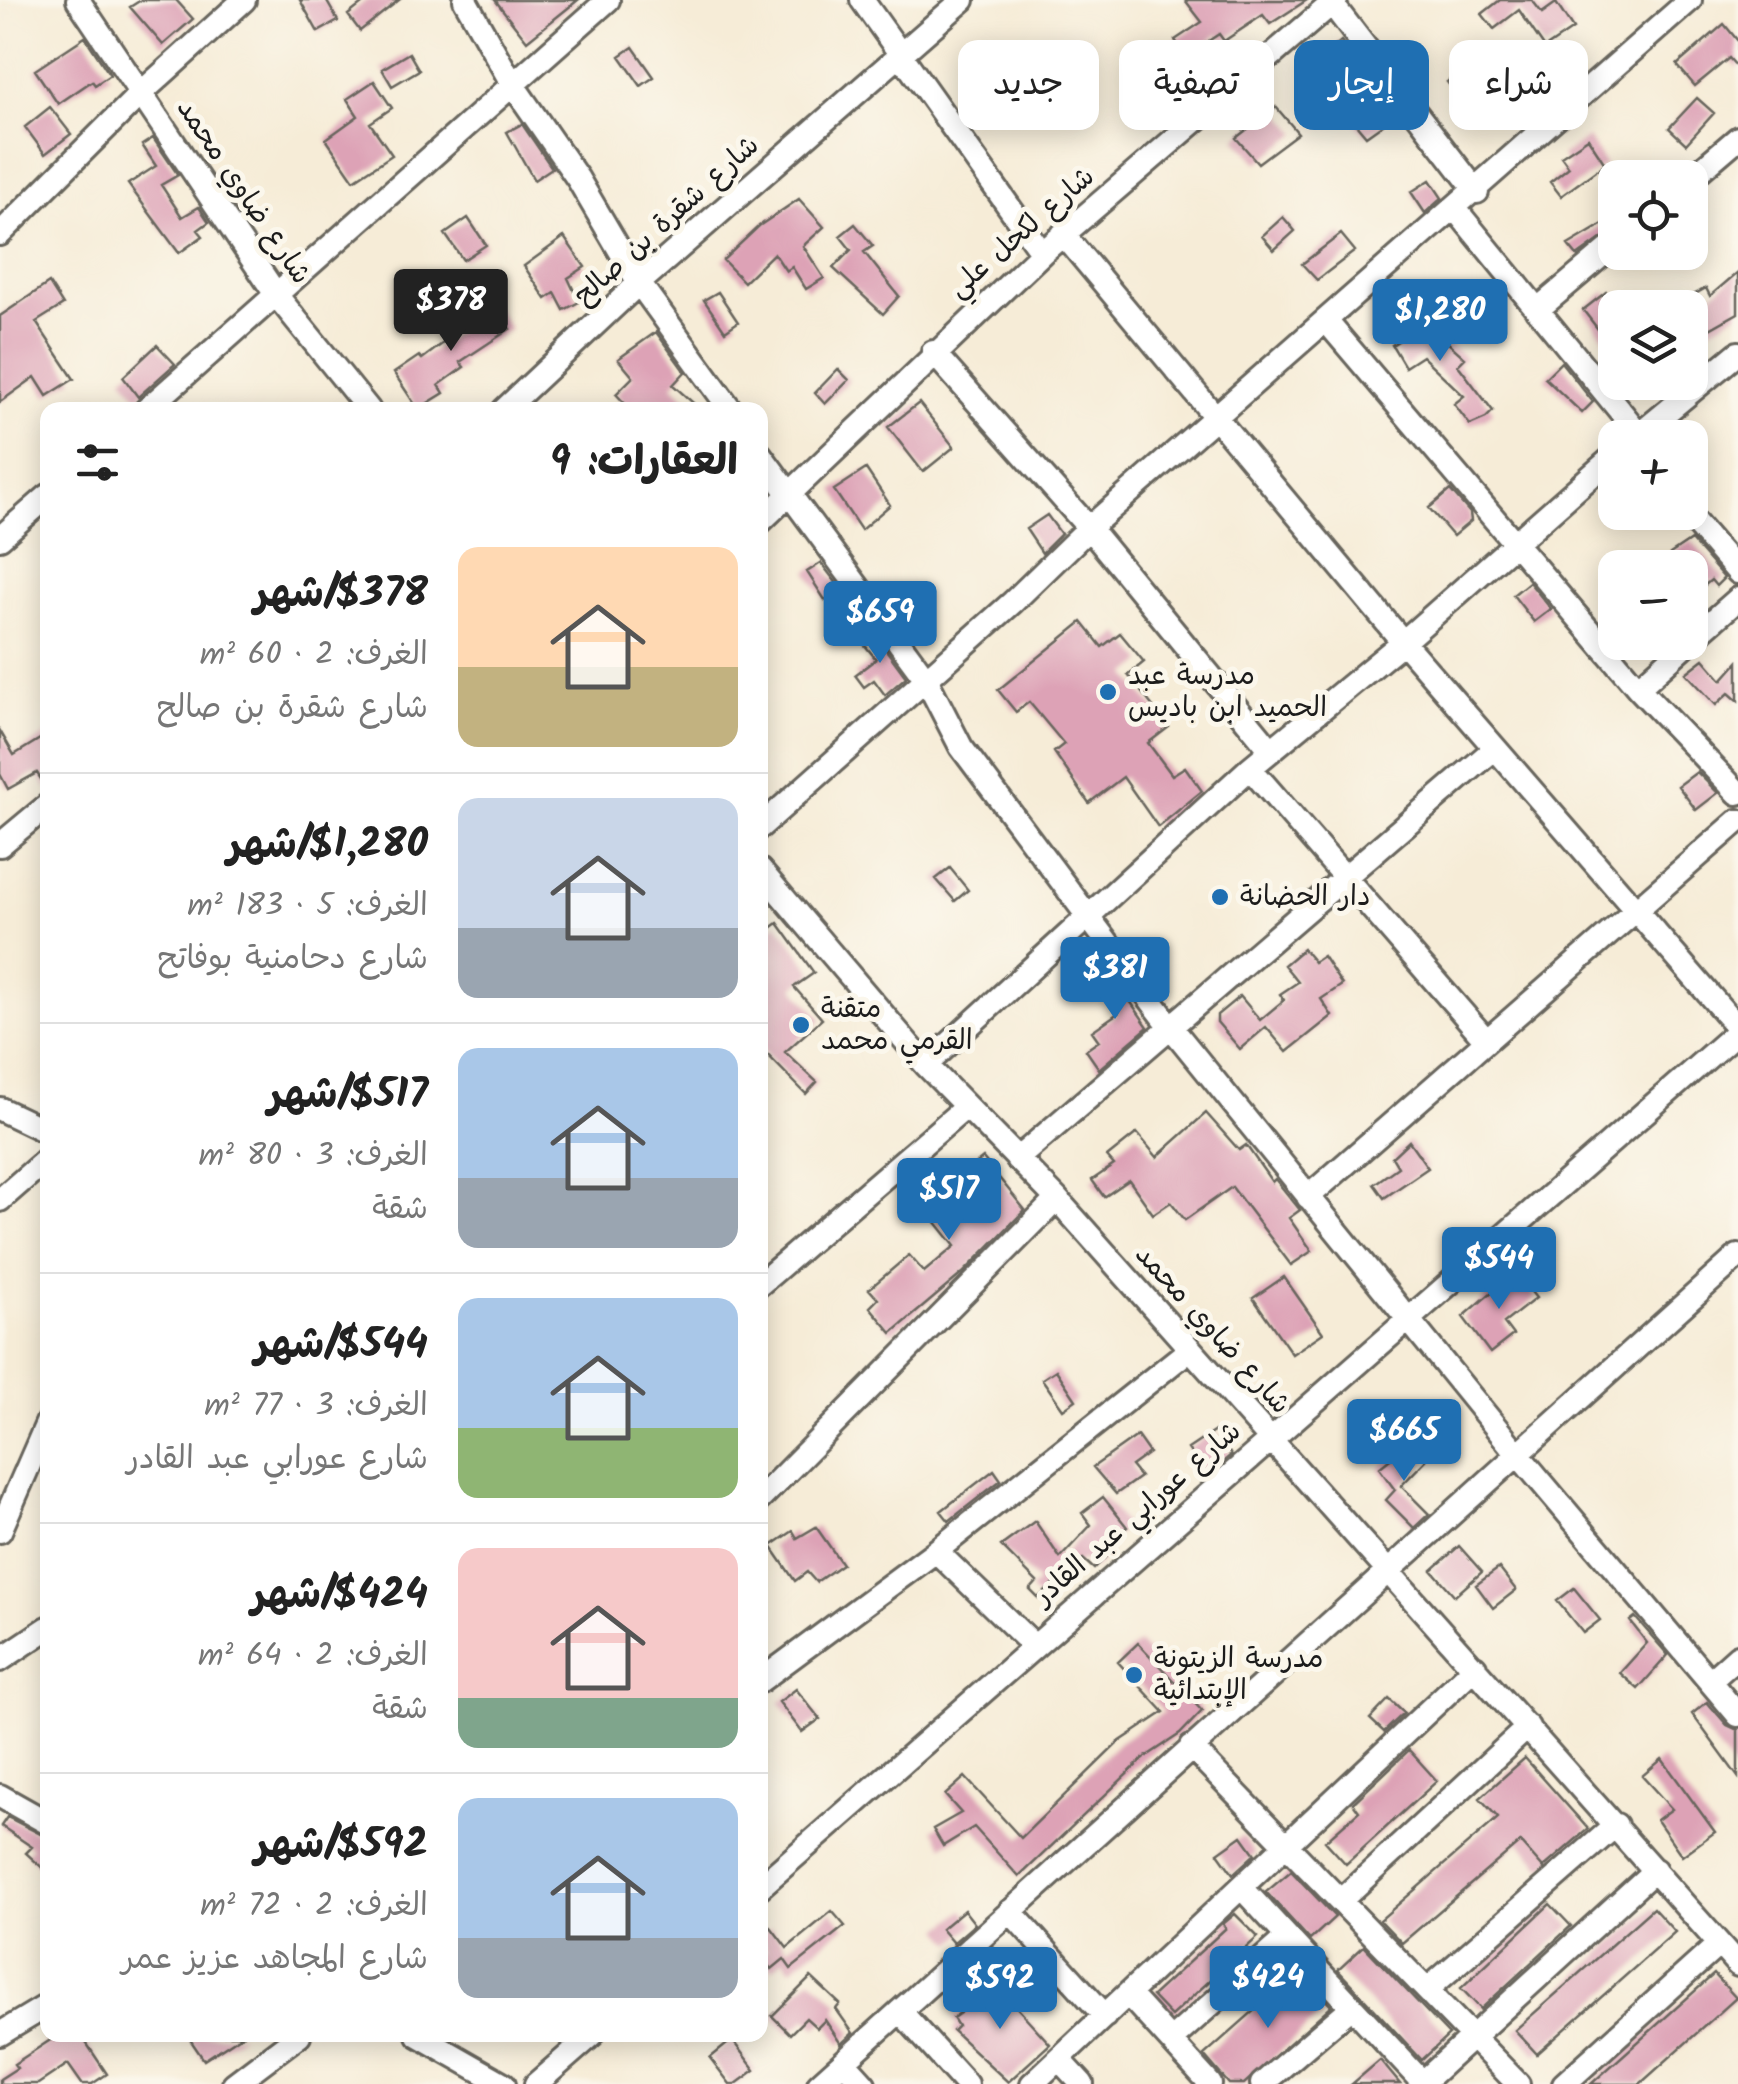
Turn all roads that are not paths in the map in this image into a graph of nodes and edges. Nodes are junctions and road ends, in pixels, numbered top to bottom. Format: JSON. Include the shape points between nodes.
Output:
{"nodes":[{"id":1,"x":78,"y":0,"type":"edge"},
{"id":2,"x":244,"y":0,"type":"edge"},
{"id":3,"x":464,"y":0,"type":"edge"},
{"id":4,"x":608,"y":0,"type":"edge"},
{"id":5,"x":862,"y":0,"type":"edge"},
{"id":6,"x":963,"y":0,"type":"edge"},
{"id":7,"x":1690,"y":0,"type":"edge"},
{"id":8,"x":1332,"y":1,"type":"edge"},
{"id":9,"x":900,"y":54,"type":"junction"},
{"id":10,"x":512,"y":85,"type":"junction"},
{"id":11,"x":140,"y":94,"type":"junction"},
{"id":12,"x":1738,"y":138,"type":"edge"},
{"id":13,"x":1708,"y":164,"type":"edge"},
{"id":14,"x":1477,"y":192,"type":"junction"},
{"id":15,"x":1456,"y":210,"type":"junction"},
{"id":16,"x":0,"y":234,"type":"edge"},
{"id":17,"x":1063,"y":234,"type":"junction"},
{"id":18,"x":1042,"y":252,"type":"junction"},
{"id":19,"x":1598,"y":259,"type":"edge"},
{"id":20,"x":639,"y":283,"type":"junction"},
{"id":21,"x":277,"y":296,"type":"junction"},
{"id":22,"x":1538,"y":310,"type":"junction"},
{"id":23,"x":1327,"y":322,"type":"junction"},
{"id":24,"x":933,"y":352,"type":"junction"},
{"id":25,"x":1738,"y":353,"type":"edge"},
{"id":26,"x":155,"y":402,"type":"edge"},
{"id":27,"x":362,"y":402,"type":"edge"},
{"id":28,"x":513,"y":402,"type":"edge"},
{"id":29,"x":725,"y":402,"type":"edge"},
{"id":30,"x":1219,"y":416,"type":"junction"},
{"id":31,"x":1624,"y":420,"type":"edge"},
{"id":32,"x":1656,"y":420,"type":"edge"},
{"id":33,"x":768,"y":466,"type":"edge"},
{"id":34,"x":1598,"y":470,"type":"edge"},
{"id":35,"x":787,"y":495,"type":"junction"},
{"id":36,"x":40,"y":503,"type":"edge"},
{"id":37,"x":768,"y":514,"type":"edge"},
{"id":38,"x":1089,"y":528,"type":"junction"},
{"id":39,"x":1702,"y":530,"type":"edge"},
{"id":40,"x":0,"y":538,"type":"edge"},
{"id":41,"x":1514,"y":544,"type":"junction"},
{"id":42,"x":1738,"y":572,"type":"edge"},
{"id":43,"x":1738,"y":599,"type":"edge"},
{"id":44,"x":1708,"y":625,"type":"edge"},
{"id":45,"x":1403,"y":642,"type":"junction"},
{"id":46,"x":1669,"y":660,"type":"edge"},
{"id":47,"x":926,"y":679,"type":"junction"},
{"id":48,"x":1638,"y":688,"type":"junction"},
{"id":49,"x":1494,"y":748,"type":"junction"},
{"id":50,"x":1271,"y":750,"type":"junction"},
{"id":51,"x":1250,"y":768,"type":"junction"},
{"id":52,"x":1738,"y":793,"type":"edge"},
{"id":53,"x":40,"y":811,"type":"edge"},
{"id":54,"x":768,"y":820,"type":"edge"},
{"id":55,"x":1738,"y":821,"type":"edge"},
{"id":56,"x":0,"y":845,"type":"edge"},
{"id":57,"x":1344,"y":878,"type":"junction"},
{"id":58,"x":768,"y":879,"type":"edge"},
{"id":59,"x":1634,"y":909,"type":"junction"},
{"id":60,"x":1088,"y":914,"type":"junction"},
{"id":61,"x":1171,"y":1026,"type":"junction"},
{"id":62,"x":1738,"y":1030,"type":"edge"},
{"id":63,"x":1486,"y":1040,"type":"junction"},
{"id":64,"x":926,"y":1065,"type":"junction"},
{"id":65,"x":966,"y":1107,"type":"junction"},
{"id":66,"x":0,"y":1109,"type":"edge"},
{"id":67,"x":40,"y":1128,"type":"edge"},
{"id":68,"x":1017,"y":1159,"type":"junction"},
{"id":69,"x":40,"y":1165,"type":"edge"},
{"id":70,"x":1308,"y":1197,"type":"junction"},
{"id":71,"x":0,"y":1200,"type":"edge"},
{"id":72,"x":1056,"y":1200,"type":"junction"},
{"id":73,"x":1738,"y":1256,"type":"edge"},
{"id":74,"x":768,"y":1277,"type":"edge"},
{"id":75,"x":1408,"y":1317,"type":"junction"},
{"id":76,"x":1189,"y":1350,"type":"junction"},
{"id":77,"x":1269,"y":1439,"type":"junction"},
{"id":78,"x":40,"y":1441,"type":"edge"},
{"id":79,"x":1516,"y":1452,"type":"junction"},
{"id":80,"x":768,"y":1490,"type":"edge"},
{"id":81,"x":0,"y":1531,"type":"edge"},
{"id":82,"x":936,"y":1551,"type":"junction"},
{"id":83,"x":1387,"y":1568,"type":"junction"},
{"id":84,"x":40,"y":1633,"type":"edge"},
{"id":85,"x":1034,"y":1646,"type":"junction"},
{"id":86,"x":1738,"y":1656,"type":"edge"},
{"id":87,"x":0,"y":1660,"type":"edge"},
{"id":88,"x":1475,"y":1667,"type":"junction"},
{"id":89,"x":768,"y":1675,"type":"edge"},
{"id":90,"x":1710,"y":1680,"type":"junction"},
{"id":91,"x":1738,"y":1715,"type":"edge"},
{"id":92,"x":1528,"y":1726,"type":"junction"},
{"id":93,"x":1191,"y":1747,"type":"junction"},
{"id":94,"x":0,"y":1796,"type":"edge"},
{"id":95,"x":40,"y":1818,"type":"edge"},
{"id":96,"x":1616,"y":1825,"type":"junction"},
{"id":97,"x":1289,"y":1844,"type":"junction"},
{"id":98,"x":1655,"y":1870,"type":"junction"},
{"id":99,"x":768,"y":1880,"type":"edge"},
{"id":100,"x":1242,"y":1888,"type":"junction"},
{"id":101,"x":1341,"y":1900,"type":"junction"},
{"id":102,"x":1010,"y":1911,"type":"junction"},
{"id":103,"x":1287,"y":1937,"type":"junction"},
{"id":104,"x":1719,"y":1944,"type":"junction"},
{"id":105,"x":1738,"y":1965,"type":"edge"},
{"id":106,"x":1426,"y":1990,"type":"junction"},
{"id":107,"x":1128,"y":1994,"type":"junction"},
{"id":108,"x":1352,"y":2007,"type":"junction"},
{"id":109,"x":40,"y":2010,"type":"edge"},
{"id":110,"x":900,"y":2011,"type":"junction"},
{"id":111,"x":1105,"y":2016,"type":"junction"},
{"id":112,"x":0,"y":2034,"type":"edge"},
{"id":113,"x":1472,"y":2034,"type":"junction"},
{"id":114,"x":1171,"y":2040,"type":"junction"},
{"id":115,"x":289,"y":2042,"type":"edge"},
{"id":116,"x":430,"y":2042,"type":"edge"},
{"id":117,"x":584,"y":2042,"type":"edge"},
{"id":118,"x":1060,"y":2059,"type":"junction"},
{"id":119,"x":844,"y":2062,"type":"junction"},
{"id":120,"x":234,"y":2084,"type":"edge"},
{"id":121,"x":504,"y":2084,"type":"edge"},
{"id":122,"x":536,"y":2084,"type":"edge"},
{"id":123,"x":820,"y":2084,"type":"edge"},
{"id":124,"x":864,"y":2084,"type":"edge"},
{"id":125,"x":966,"y":2084,"type":"edge"},
{"id":126,"x":1032,"y":2084,"type":"edge"},
{"id":127,"x":1082,"y":2084,"type":"edge"},
{"id":128,"x":1210,"y":2084,"type":"edge"},
{"id":129,"x":1262,"y":2084,"type":"edge"},
{"id":130,"x":1423,"y":2084,"type":"edge"},
{"id":131,"x":1518,"y":2084,"type":"edge"},
{"id":132,"x":1564,"y":2084,"type":"edge"}],
"edges":[{"from":1,"to":11,"type":"street","name":"شارع ضاوي محمد"},
{"from":2,"to":11,"type":"street"},
{"from":3,"to":10,"type":"street"},
{"from":4,"to":10,"type":"street"},
{"from":5,"to":9,"type":"street"},
{"from":6,"to":9,"type":"street","name":"شارع شقرة بن صالح"},
{"from":7,"to":14,"type":"street"},
{"from":8,"to":14,"type":"street"},
{"from":8,"to":17,"type":"street","name":"شارع لكحل علي"},
{"from":9,"to":18,"type":"street"},
{"from":9,"to":20,"type":"street","name":"شارع شقرة بن صالح"},
{"from":10,"to":20,"type":"street"},
{"from":10,"to":21,"type":"street"},
{"from":11,"to":16,"type":"street"},
{"from":11,"to":21,"type":"street","name":"شارع ضاوي محمد"},
{"from":12,"to":13,"type":"street"},
{"from":14,"to":15,"type":"street"},
{"from":15,"to":22,"type":"street"},
{"from":15,"to":23,"type":"street"},
{"from":17,"to":18,"type":"street","name":"شارع لكحل علي"},
{"from":17,"to":30,"type":"street"},
{"from":18,"to":24,"type":"street","name":"شارع لكحل علي"},
{"from":19,"to":22,"type":"street"},
{"from":20,"to":28,"type":"street","name":"شارع شقرة بن صالح"},
{"from":20,"to":29,"type":"street"},
{"from":21,"to":26,"type":"street"},
{"from":21,"to":27,"type":"street","name":"شارع ضاوي محمد"},
{"from":22,"to":31,"type":"street"},
{"from":23,"to":30,"type":"street"},
{"from":23,"to":41,"type":"street"},
{"from":24,"to":35,"type":"street","name":"شارع لكحل علي"},
{"from":24,"to":38,"type":"street"},
{"from":25,"to":32,"type":"street"},
{"from":30,"to":38,"type":"street"},
{"from":30,"to":45,"type":"street"},
{"from":33,"to":35,"type":"street"},
{"from":34,"to":41,"type":"street"},
{"from":35,"to":37,"type":"street","name":"شارع لكحل علي"},
{"from":35,"to":47,"type":"street"},
{"from":36,"to":40,"type":"street"},
{"from":38,"to":47,"type":"street"},
{"from":38,"to":50,"type":"street"},
{"from":39,"to":42,"type":"street"},
{"from":41,"to":45,"type":"street"},
{"from":41,"to":48,"type":"street"},
{"from":43,"to":44,"type":"street"},
{"from":45,"to":49,"type":"street"},
{"from":45,"to":50,"type":"street"},
{"from":46,"to":48,"type":"street"},
{"from":47,"to":54,"type":"street"},
{"from":47,"to":60,"type":"street","via":[[960,747]]},
{"from":48,"to":52,"type":"street"},
{"from":49,"to":57,"type":"street"},
{"from":49,"to":59,"type":"street"},
{"from":50,"to":51,"type":"street"},
{"from":51,"to":57,"type":"street"},
{"from":51,"to":60,"type":"street"},
{"from":53,"to":56,"type":"street"},
{"from":55,"to":59,"type":"street"},
{"from":57,"to":61,"type":"street"},
{"from":57,"to":63,"type":"street"},
{"from":58,"to":64,"type":"street","name":"شارع ضاوي محمد"},
{"from":59,"to":62,"type":"street"},
{"from":59,"to":63,"type":"street"},
{"from":60,"to":61,"type":"street"},
{"from":60,"to":64,"type":"street"},
{"from":61,"to":68,"type":"street"},
{"from":61,"to":70,"type":"street"},
{"from":62,"to":75,"type":"street","name":"شارع عورابي عبد القادر"},
{"from":63,"to":70,"type":"street"},
{"from":64,"to":65,"type":"street","name":"شارع ضاوي محمد"},
{"from":65,"to":68,"type":"street","name":"شارع ضاوي محمد"},
{"from":65,"to":74,"type":"street"},
{"from":66,"to":67,"type":"street"},
{"from":68,"to":72,"type":"street","name":"شارع ضاوي محمد"},
{"from":69,"to":71,"type":"street"},
{"from":70,"to":75,"type":"street"},
{"from":72,"to":76,"type":"street","name":"شارع ضاوي محمد"},
{"from":72,"to":80,"type":"street"},
{"from":73,"to":79,"type":"street"},
{"from":75,"to":77,"type":"street","name":"شارع عورابي عبد القادر"},
{"from":75,"to":79,"type":"street"},
{"from":76,"to":77,"type":"street","name":"شارع ضاوي محمد"},
{"from":76,"to":82,"type":"street"},
{"from":77,"to":83,"type":"street","name":"شارع ضاوي محمد"},
{"from":77,"to":85,"type":"street","name":"شارع عورابي عبد القادر"},
{"from":78,"to":81,"type":"street"},
{"from":79,"to":83,"type":"street"},
{"from":79,"to":90,"type":"street"},
{"from":82,"to":85,"type":"street"},
{"from":82,"to":89,"type":"street"},
{"from":83,"to":88,"type":"street","name":"شارع ضاوي محمد"},
{"from":83,"to":93,"type":"street"},
{"from":84,"to":87,"type":"street"},
{"from":85,"to":99,"type":"street","name":"شارع عورابي عبد القادر"},
{"from":86,"to":90,"type":"street"},
{"from":88,"to":92,"type":"street","name":"شارع ضاوي محمد"},
{"from":88,"to":97,"type":"street"},
{"from":90,"to":91,"type":"street"},
{"from":92,"to":96,"type":"street","name":"شارع ضاوي محمد"},
{"from":92,"to":101,"type":"street"},
{"from":93,"to":97,"type":"street"},
{"from":93,"to":102,"type":"street"},
{"from":94,"to":95,"type":"street"},
{"from":96,"to":98,"type":"street","name":"شارع ضاوي محمد"},
{"from":96,"to":106,"type":"street"},
{"from":97,"to":100,"type":"street"},
{"from":97,"to":101,"type":"street"},
{"from":98,"to":104,"type":"street","name":"شارع ضاوي محمد"},
{"from":98,"to":113,"type":"street"},
{"from":100,"to":103,"type":"street"},
{"from":100,"to":107,"type":"street"},
{"from":101,"to":106,"type":"street"},
{"from":102,"to":110,"type":"street"},
{"from":102,"to":111,"type":"street"},
{"from":103,"to":108,"type":"street"},
{"from":103,"to":114,"type":"street"},
{"from":104,"to":105,"type":"street","name":"شارع ضاوي محمد"},
{"from":104,"to":132,"type":"street"},
{"from":106,"to":113,"type":"street"},
{"from":107,"to":111,"type":"street"},
{"from":107,"to":114,"type":"street"},
{"from":108,"to":129,"type":"street"},
{"from":108,"to":130,"type":"street"},
{"from":109,"to":112,"type":"street"},
{"from":110,"to":119,"type":"street"},
{"from":110,"to":125,"type":"street"},
{"from":111,"to":118,"type":"street"},
{"from":113,"to":130,"type":"street"},
{"from":113,"to":131,"type":"street"},
{"from":114,"to":128,"type":"street"},
{"from":115,"to":120,"type":"street"},
{"from":116,"to":121,"type":"street"},
{"from":117,"to":122,"type":"street"},
{"from":118,"to":126,"type":"street"},
{"from":118,"to":127,"type":"street"},
{"from":119,"to":123,"type":"street"},
{"from":119,"to":124,"type":"street"}]}
